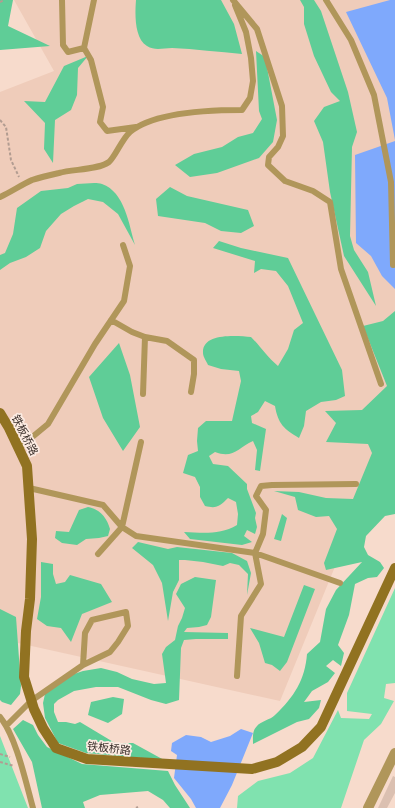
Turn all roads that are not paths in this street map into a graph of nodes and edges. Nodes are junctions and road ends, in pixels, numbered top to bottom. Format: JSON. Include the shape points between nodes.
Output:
{"nodes":[{"id":1,"x":62,"y":0,"type":"edge"},
{"id":2,"x":94,"y":0,"type":"edge"},
{"id":3,"x":233,"y":0,"type":"edge"},
{"id":4,"x":326,"y":0,"type":"edge"},
{"id":5,"x":84,"y":48,"type":"junction"},
{"id":6,"x":136,"y":127,"type":"junction"},
{"id":7,"x":0,"y":197,"type":"edge"},
{"id":8,"x":123,"y":245,"type":"dead end"},
{"id":9,"x":393,"y":265,"type":"dead end"},
{"id":10,"x":111,"y":320,"type":"junction"},
{"id":11,"x":145,"y":337,"type":"junction"},
{"id":12,"x":381,"y":384,"type":"dead end"},
{"id":13,"x":191,"y":392,"type":"dead end"},
{"id":14,"x":143,"y":394,"type":"dead end"},
{"id":15,"x":0,"y":413,"type":"edge"},
{"id":16,"x":141,"y":442,"type":"dead end"},
{"id":17,"x":19,"y":448,"type":"junction"},
{"id":18,"x":356,"y":484,"type":"dead end"},
{"id":19,"x":29,"y":488,"type":"junction"},
{"id":20,"x":122,"y":527,"type":"junction"},
{"id":21,"x":255,"y":553,"type":"junction"},
{"id":22,"x":98,"y":554,"type":"dead end"},
{"id":23,"x":395,"y":568,"type":"edge"},
{"id":24,"x":340,"y":583,"type":"dead end"},
{"id":25,"x":82,"y":665,"type":"junction"},
{"id":26,"x":237,"y":676,"type":"dead end"},
{"id":27,"x":31,"y":702,"type":"junction"},
{"id":28,"x":0,"y":717,"type":"edge"},
{"id":29,"x":7,"y":725,"type":"junction"},
{"id":30,"x":395,"y":753,"type":"edge"},
{"id":31,"x":33,"y":808,"type":"edge"},
{"id":32,"x":368,"y":808,"type":"edge"}],
"edges":[{"from":1,"to":5,"type":"lane","via":[[63,46],[68,52]]},
{"from":2,"to":5,"type":"lane"},
{"from":3,"to":6,"type":"lane","via":[[246,32],[253,81],[250,98],[242,110],[180,114]]},
{"from":3,"to":12,"type":"lane","via":[[257,29],[282,106],[283,136],[269,157],[268,165],[284,181],[313,192],[330,202],[341,268]]},
{"from":4,"to":9,"type":"lane","via":[[351,40],[374,95],[391,182]]},
{"from":5,"to":6,"type":"lane","via":[[91,60],[103,107],[100,122],[107,131]]},
{"from":6,"to":7,"type":"lane","via":[[128,134],[109,162],[33,180]]},
{"from":8,"to":10,"type":"lane","via":[[130,266],[124,301]]},
{"from":10,"to":11,"type":"lane"},
{"from":10,"to":17,"type":"lane","via":[[48,424]]},
{"from":11,"to":13,"type":"lane","via":[[167,341],[194,360]]},
{"from":11,"to":14,"type":"lane"},
{"from":15,"to":17,"type":"street","name":"铁板桥路"},
{"from":16,"to":20,"type":"lane"},
{"from":17,"to":19,"type":"street","name":"铁板桥路","via":[[27,466]]},
{"from":18,"to":21,"type":"lane","via":[[261,486],[256,496],[266,510],[263,534]]},
{"from":19,"to":20,"type":"lane","via":[[103,505]]},
{"from":19,"to":27,"type":"street","name":"铁板桥路","via":[[32,546],[24,677]]},
{"from":20,"to":21,"type":"lane","via":[[136,536]]},
{"from":20,"to":22,"type":"lane"},
{"from":21,"to":24,"type":"lane"},
{"from":21,"to":26,"type":"lane","via":[[261,584],[240,616]]},
{"from":23,"to":27,"type":"street","name":"铁板桥路","via":[[321,727],[302,748],[277,762],[252,769],[87,759],[56,748]]},
{"from":25,"to":25,"type":"lane","via":[[110,652],[128,626],[126,612],[92,620],[85,633]]},
{"from":25,"to":27,"type":"lane"},
{"from":27,"to":29,"type":"lane"},
{"from":28,"to":29,"type":"lane"},
{"from":29,"to":31,"type":"lane"},
{"from":30,"to":32,"type":"street"}]}
